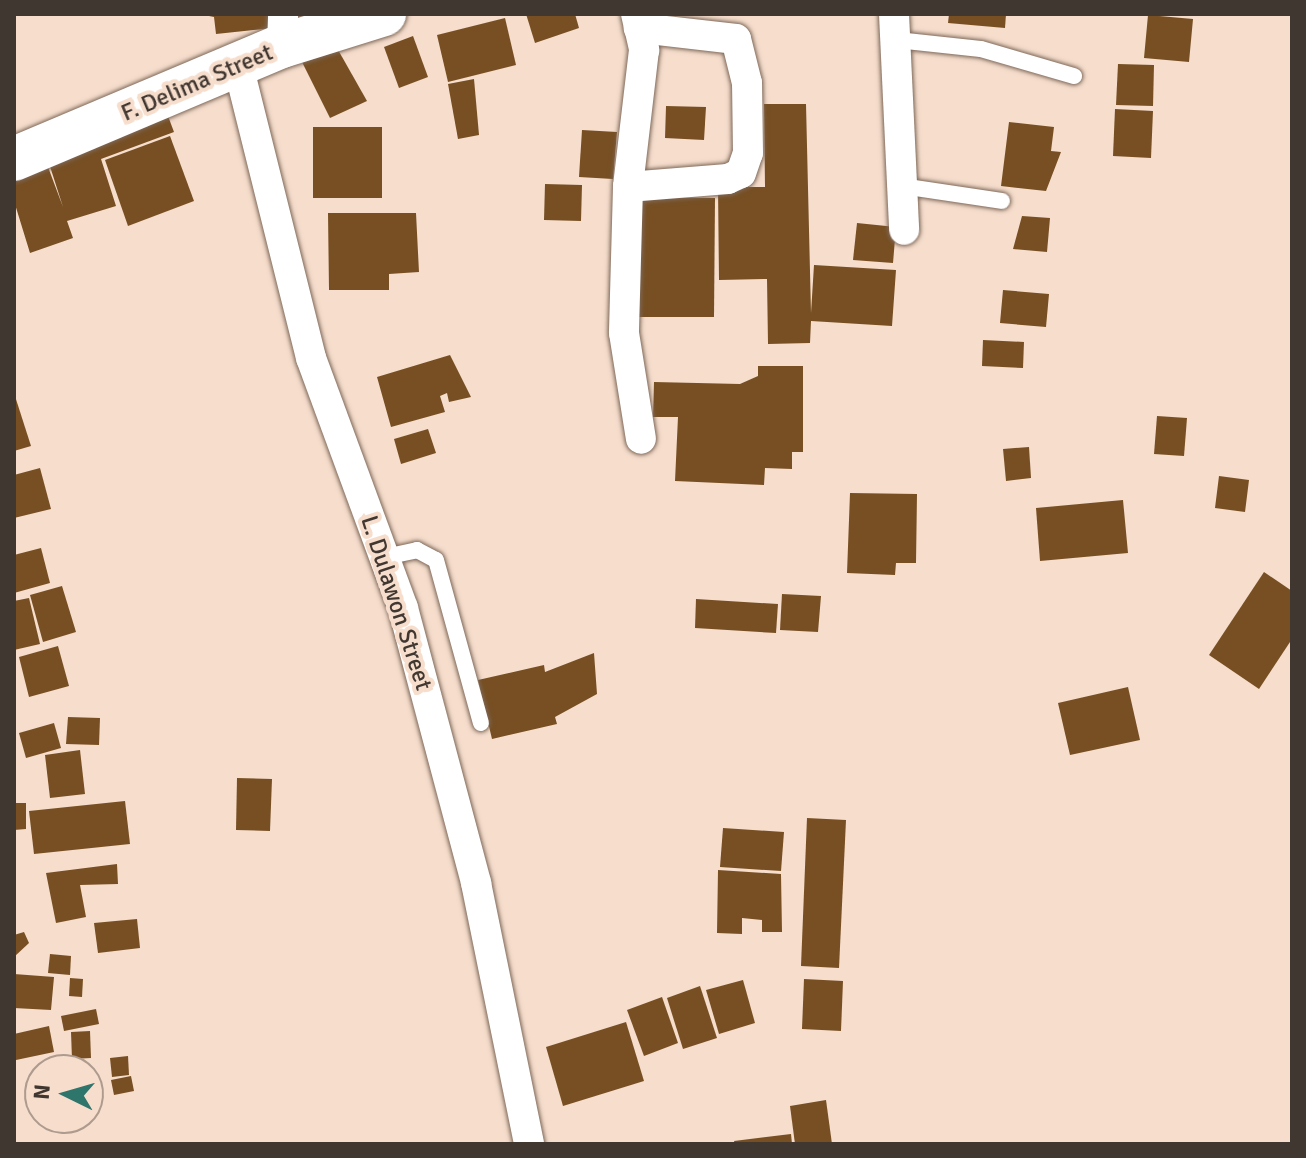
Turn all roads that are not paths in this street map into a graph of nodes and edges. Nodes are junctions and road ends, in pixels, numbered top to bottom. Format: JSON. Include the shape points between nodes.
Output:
{"nodes":[{"id":1,"x":384,"y":14,"type":"edge"},
{"id":2,"x":638,"y":21,"type":"edge"},
{"id":3,"x":895,"y":27,"type":"edge"},
{"id":4,"x":282,"y":30,"type":"edge"},
{"id":5,"x":239,"y":69,"type":"junction"},
{"id":6,"x":1074,"y":76,"type":"dead end"},
{"id":7,"x":14,"y":159,"type":"edge"},
{"id":8,"x":902,"y":186,"type":"junction"},
{"id":9,"x":628,"y":187,"type":"junction"},
{"id":10,"x":1002,"y":201,"type":"dead end"},
{"id":11,"x":904,"y":230,"type":"dead end"},
{"id":12,"x":641,"y":439,"type":"dead end"},
{"id":13,"x":385,"y":557,"type":"junction"},
{"id":14,"x":481,"y":723,"type":"dead end"},
{"id":15,"x":529,"y":1144,"type":"edge"}],
"edges":[{"from":1,"to":4,"type":"street","name":"F. Delima Street"},
{"from":2,"to":9,"type":"street","via":[[641,117]]},
{"from":2,"to":9,"type":"street","via":[[736,39],[747,83],[748,153],[741,173],[728,179]]},
{"from":3,"to":6,"type":"lane"},
{"from":3,"to":8,"type":"street"},
{"from":4,"to":5,"type":"street","name":"F. Delima Street"},
{"from":5,"to":7,"type":"street","name":"F. Delima Street"},
{"from":5,"to":13,"type":"street","name":"L. Dulawon Street","via":[[311,358]]},
{"from":8,"to":10,"type":"lane"},
{"from":8,"to":11,"type":"street"},
{"from":9,"to":12,"type":"street","via":[[624,333]]},
{"from":13,"to":14,"type":"lane","via":[[417,550],[436,560]]},
{"from":13,"to":15,"type":"street","name":"L. Dulawon Street","via":[[476,883]]}]}
